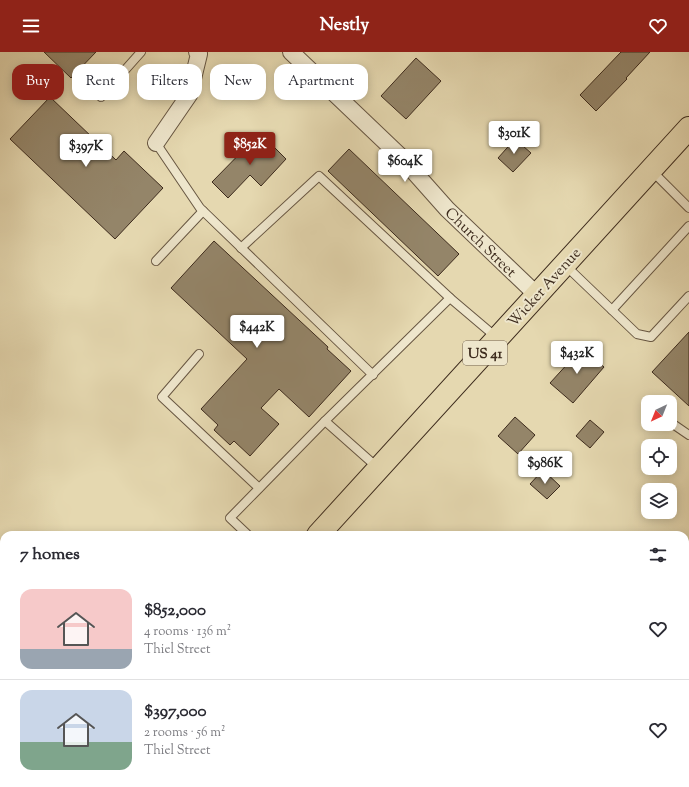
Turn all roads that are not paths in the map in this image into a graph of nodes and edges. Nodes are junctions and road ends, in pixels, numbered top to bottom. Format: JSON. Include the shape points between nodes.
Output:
{"nodes":[{"id":1,"x":141,"y":52,"type":"edge"},
{"id":2,"x":197,"y":52,"type":"edge"},
{"id":3,"x":291,"y":52,"type":"edge"},
{"id":4,"x":129,"y":66,"type":"edge"},
{"id":5,"x":689,"y":128,"type":"edge"},
{"id":6,"x":156,"y":143,"type":"joint"},
{"id":7,"x":651,"y":170,"type":"junction"},
{"id":8,"x":689,"y":207,"type":"edge"},
{"id":9,"x":203,"y":211,"type":"junction"},
{"id":10,"x":689,"y":226,"type":"edge"},
{"id":11,"x":242,"y":248,"type":"junction"},
{"id":12,"x":156,"y":261,"type":"dead end"},
{"id":13,"x":565,"y":265,"type":"junction"},
{"id":14,"x":537,"y":295,"type":"junction"},
{"id":15,"x":689,"y":296,"type":"edge"},
{"id":16,"x":450,"y":298,"type":"junction"},
{"id":17,"x":612,"y":310,"type":"junction"},
{"id":18,"x":498,"y":338,"type":"junction"},
{"id":19,"x":200,"y":354,"type":"dead end"},
{"id":20,"x":373,"y":374,"type":"junction"},
{"id":21,"x":325,"y":421,"type":"junction"},
{"id":22,"x":677,"y":427,"type":"edge"},
{"id":23,"x":689,"y":435,"type":"edge"},
{"id":24,"x":379,"y":469,"type":"junction"},
{"id":25,"x":259,"y":488,"type":"junction"},
{"id":26,"x":244,"y":531,"type":"edge"},
{"id":27,"x":322,"y":531,"type":"edge"}],
"edges":[{"from":1,"to":4,"type":"lane"},
{"from":2,"to":6,"type":"street","via":[[199,54],[188,95]]},
{"from":3,"to":14,"type":"street","name":"Church Street","via":[[399,155],[447,209]]},
{"from":5,"to":7,"type":"highway","name":"Wicker Avenue","number":"US 41"},
{"from":6,"to":9,"type":"lane"},
{"from":7,"to":8,"type":"lane"},
{"from":7,"to":13,"type":"highway","name":"Wicker Avenue","number":"US 41"},
{"from":9,"to":11,"type":"lane"},
{"from":9,"to":12,"type":"lane"},
{"from":10,"to":17,"type":"lane"},
{"from":11,"to":16,"type":"lane","via":[[319,176]]},
{"from":11,"to":20,"type":"lane"},
{"from":13,"to":14,"type":"highway","name":"Wicker Avenue","number":"US 41"},
{"from":13,"to":17,"type":"lane"},
{"from":14,"to":18,"type":"highway","name":"Wicker Avenue","number":"US 41"},
{"from":15,"to":17,"type":"lane","via":[[651,336],[637,334]]},
{"from":16,"to":18,"type":"lane"},
{"from":16,"to":20,"type":"lane"},
{"from":18,"to":24,"type":"highway","name":"Wicker Avenue","number":"US 41"},
{"from":19,"to":25,"type":"lane","via":[[162,397]]},
{"from":20,"to":21,"type":"lane"},
{"from":21,"to":24,"type":"lane"},
{"from":21,"to":25,"type":"lane"},
{"from":22,"to":23,"type":"lane"},
{"from":24,"to":27,"type":"highway","name":"Wicker Avenue","number":"US 41"},
{"from":25,"to":26,"type":"lane","via":[[230,518]]}]}
